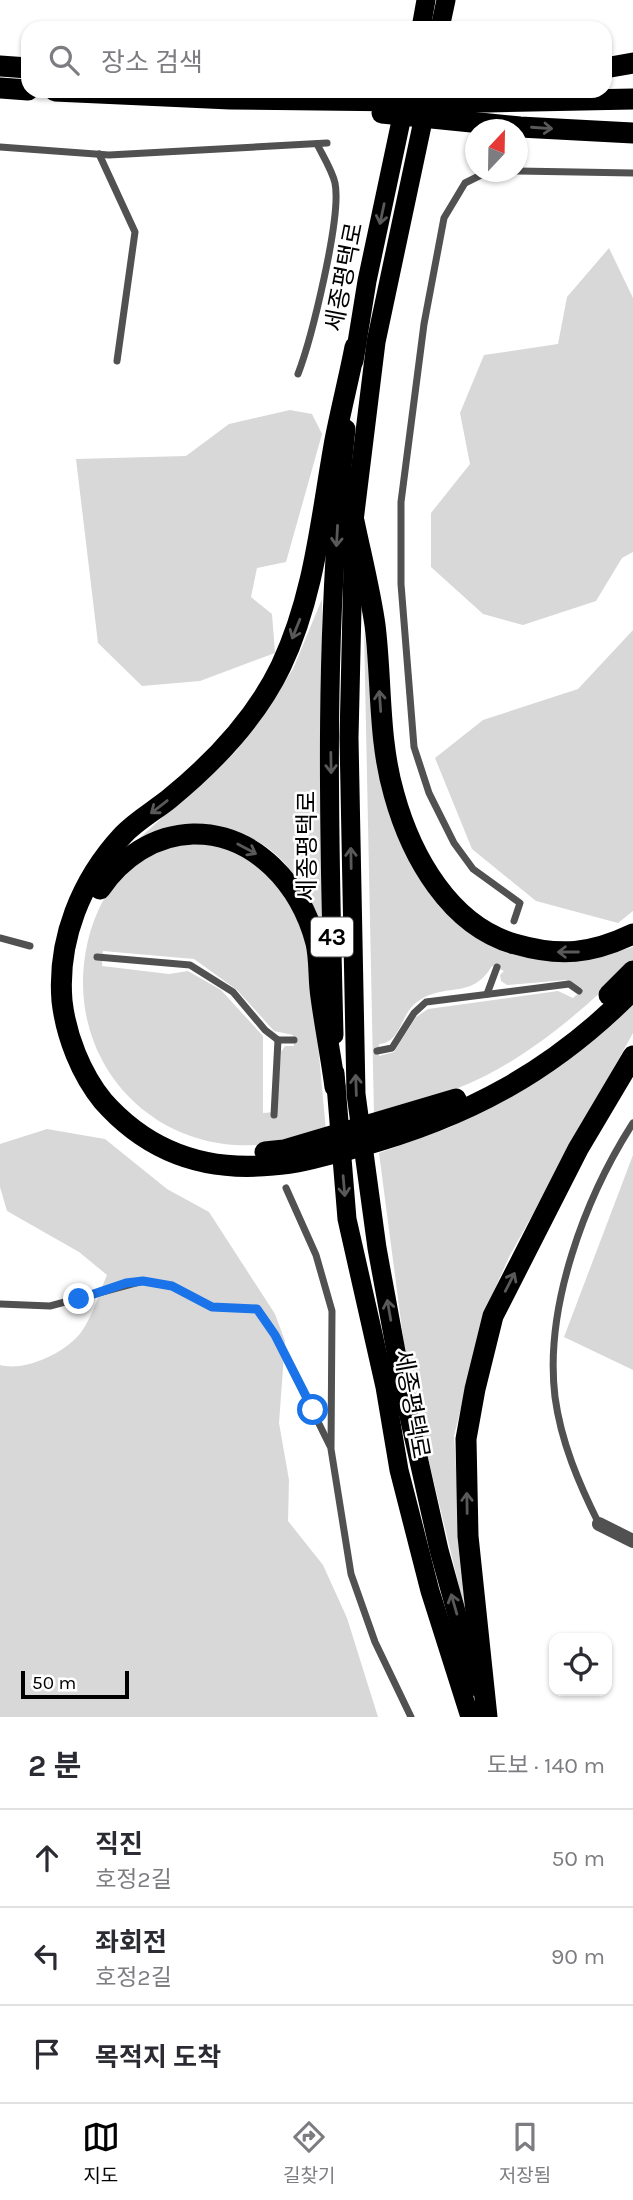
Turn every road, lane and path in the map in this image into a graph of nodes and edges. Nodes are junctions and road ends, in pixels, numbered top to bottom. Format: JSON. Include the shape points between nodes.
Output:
{"nodes":[{"id":1,"x":426,"y":0,"type":"edge"},
{"id":2,"x":446,"y":0,"type":"edge"},
{"id":3,"x":422,"y":21,"type":"edge"},
{"id":4,"x":442,"y":21,"type":"edge"},
{"id":5,"x":633,"y":63,"type":"edge"},
{"id":6,"x":0,"y":66,"type":"edge"},
{"id":7,"x":612,"y":67,"type":"edge"},
{"id":8,"x":21,"y":68,"type":"edge"},
{"id":9,"x":633,"y":76,"type":"edge"},
{"id":10,"x":612,"y":77,"type":"edge"},
{"id":11,"x":0,"y":88,"type":"edge"},
{"id":12,"x":21,"y":90,"type":"edge"},
{"id":13,"x":208,"y":98,"type":"edge"},
{"id":14,"x":406,"y":98,"type":"edge"},
{"id":15,"x":428,"y":98,"type":"edge"},
{"id":16,"x":230,"y":99,"type":"junction"},
{"id":17,"x":633,"y":99,"type":"edge"},
{"id":18,"x":633,"y":133,"type":"edge"},
{"id":19,"x":327,"y":143,"type":"dead end"},
{"id":20,"x":317,"y":144,"type":"junction"},
{"id":21,"x":0,"y":147,"type":"edge"},
{"id":22,"x":99,"y":154,"type":"junction"},
{"id":23,"x":528,"y":171,"type":"edge"},
{"id":24,"x":633,"y":173,"type":"edge"},
{"id":25,"x":467,"y":182,"type":"edge"},
{"id":26,"x":355,"y":347,"type":"junction"},
{"id":27,"x":117,"y":361,"type":"dead end"},
{"id":28,"x":298,"y":374,"type":"dead end"},
{"id":29,"x":354,"y":521,"type":"junction"},
{"id":30,"x":514,"y":921,"type":"dead end"},
{"id":31,"x":633,"y":934,"type":"edge"},
{"id":32,"x":0,"y":938,"type":"edge"},
{"id":33,"x":30,"y":946,"type":"dead end"},
{"id":34,"x":97,"y":957,"type":"dead end"},
{"id":35,"x":497,"y":967,"type":"dead end"},
{"id":36,"x":633,"y":971,"type":"edge"},
{"id":37,"x":633,"y":989,"type":"edge"},
{"id":38,"x":579,"y":991,"type":"dead end"},
{"id":39,"x":487,"y":994,"type":"junction"},
{"id":40,"x":278,"y":1040,"type":"junction"},
{"id":41,"x":294,"y":1040,"type":"dead end"},
{"id":42,"x":377,"y":1051,"type":"dead end"},
{"id":43,"x":633,"y":1056,"type":"edge"},
{"id":44,"x":335,"y":1087,"type":"junction"},
{"id":45,"x":274,"y":1115,"type":"dead end"},
{"id":46,"x":633,"y":1123,"type":"edge"},
{"id":47,"x":393,"y":1129,"type":"junction"},
{"id":48,"x":312,"y":1150,"type":"junction"},
{"id":49,"x":286,"y":1188,"type":"dead end"},
{"id":50,"x":0,"y":1304,"type":"edge"},
{"id":51,"x":331,"y":1448,"type":"junction"},
{"id":52,"x":598,"y":1524,"type":"joint"},
{"id":53,"x":633,"y":1541,"type":"edge"},
{"id":54,"x":411,"y":1717,"type":"edge"},
{"id":55,"x":470,"y":1717,"type":"edge"},
{"id":56,"x":487,"y":1717,"type":"edge"}],
"edges":[{"from":1,"to":3,"type":"highway"},
{"from":2,"to":4,"type":"highway"},
{"from":5,"to":7,"type":"highway"},
{"from":6,"to":8,"type":"highway"},
{"from":9,"to":10,"type":"highway"},
{"from":11,"to":12,"type":"highway"},
{"from":13,"to":16,"type":"highway"},
{"from":14,"to":26,"type":"highway","name":"세종평택로","number":"43","one_way":true},
{"from":15,"to":29,"type":"highway","name":"세종평택로","number":"43","via":[[376,342]]},
{"from":16,"to":17,"type":"highway"},
{"from":16,"to":18,"type":"highway","one_way":true,"via":[[520,127]]},
{"from":19,"to":20,"type":"lane"},
{"from":20,"to":22,"type":"lane"},
{"from":20,"to":28,"type":"lane","via":[[335,184],[332,227],[311,341]]},
{"from":21,"to":22,"type":"lane"},
{"from":22,"to":27,"type":"lane","via":[[135,232]]},
{"from":23,"to":24,"type":"lane"},
{"from":25,"to":30,"type":"lane","via":[[444,218],[424,324],[401,502],[401,584],[414,747],[429,793],[454,844],[473,869],[520,903]]},
{"from":26,"to":44,"type":"highway","name":"세종평택로","number":"43","one_way":true,"via":[[339,488],[330,680]]},
{"from":26,"to":48,"type":"highway","one_way":true,"via":[[315,563],[300,620],[279,669],[249,717],[218,754],[125,833],[102,861],[82,892],[66,939],[61,981],[64,1016],[91,1087],[143,1138],[182,1157],[213,1165],[276,1165]]},
{"from":31,"to":29,"type":"highway","one_way":true,"via":[[591,951],[566,953],[500,940],[466,920],[423,866],[394,794],[381,715],[375,626]]},
{"from":56,"to":29,"type":"highway","name":"세종평택로","number":"43","one_way":true,"via":[[439,1550],[403,1390],[356,1094],[349,738]]},
{"from":32,"to":33,"type":"lane"},
{"from":34,"to":40,"type":"lane","via":[[190,965],[233,992]]},
{"from":35,"to":39,"type":"lane"},
{"from":36,"to":47,"type":"highway","via":[[544,1050]]},
{"from":37,"to":47,"type":"highway","via":[[567,1050],[516,1082],[451,1118]]},
{"from":38,"to":39,"type":"lane","via":[[569,984]]},
{"from":39,"to":42,"type":"lane","via":[[426,1002],[391,1048]]},
{"from":40,"to":41,"type":"lane"},
{"from":40,"to":45,"type":"lane"},
{"from":56,"to":43,"type":"highway","one_way":true,"via":[[468,1536],[466,1439],[475,1389],[493,1316],[578,1149]]},
{"from":48,"to":44,"type":"highway","one_way":true,"via":[[249,1153],[205,1149],[156,1130],[114,1095],[81,1034],[73,978],[81,925],[112,870],[133,853],[184,834],[232,840],[273,865],[290,886],[316,944]]},
{"from":44,"to":55,"type":"highway","name":"세종평택로","number":"43","one_way":true,"via":[[348,1219],[386,1387],[399,1470],[430,1591]]},
{"from":46,"to":52,"type":"lane","via":[[598,1182],[577,1240],[555,1341],[558,1412],[577,1479]]},
{"from":47,"to":48,"type":"highway"},
{"from":49,"to":51,"type":"lane","via":[[316,1255],[332,1311]]},
{"from":50,"to":51,"type":"lane","via":[[50,1306],[143,1281],[172,1286],[212,1307],[257,1309],[275,1335]]},
{"from":51,"to":54,"type":"lane","via":[[351,1574]]},
{"from":52,"to":53,"type":"street"}]}
